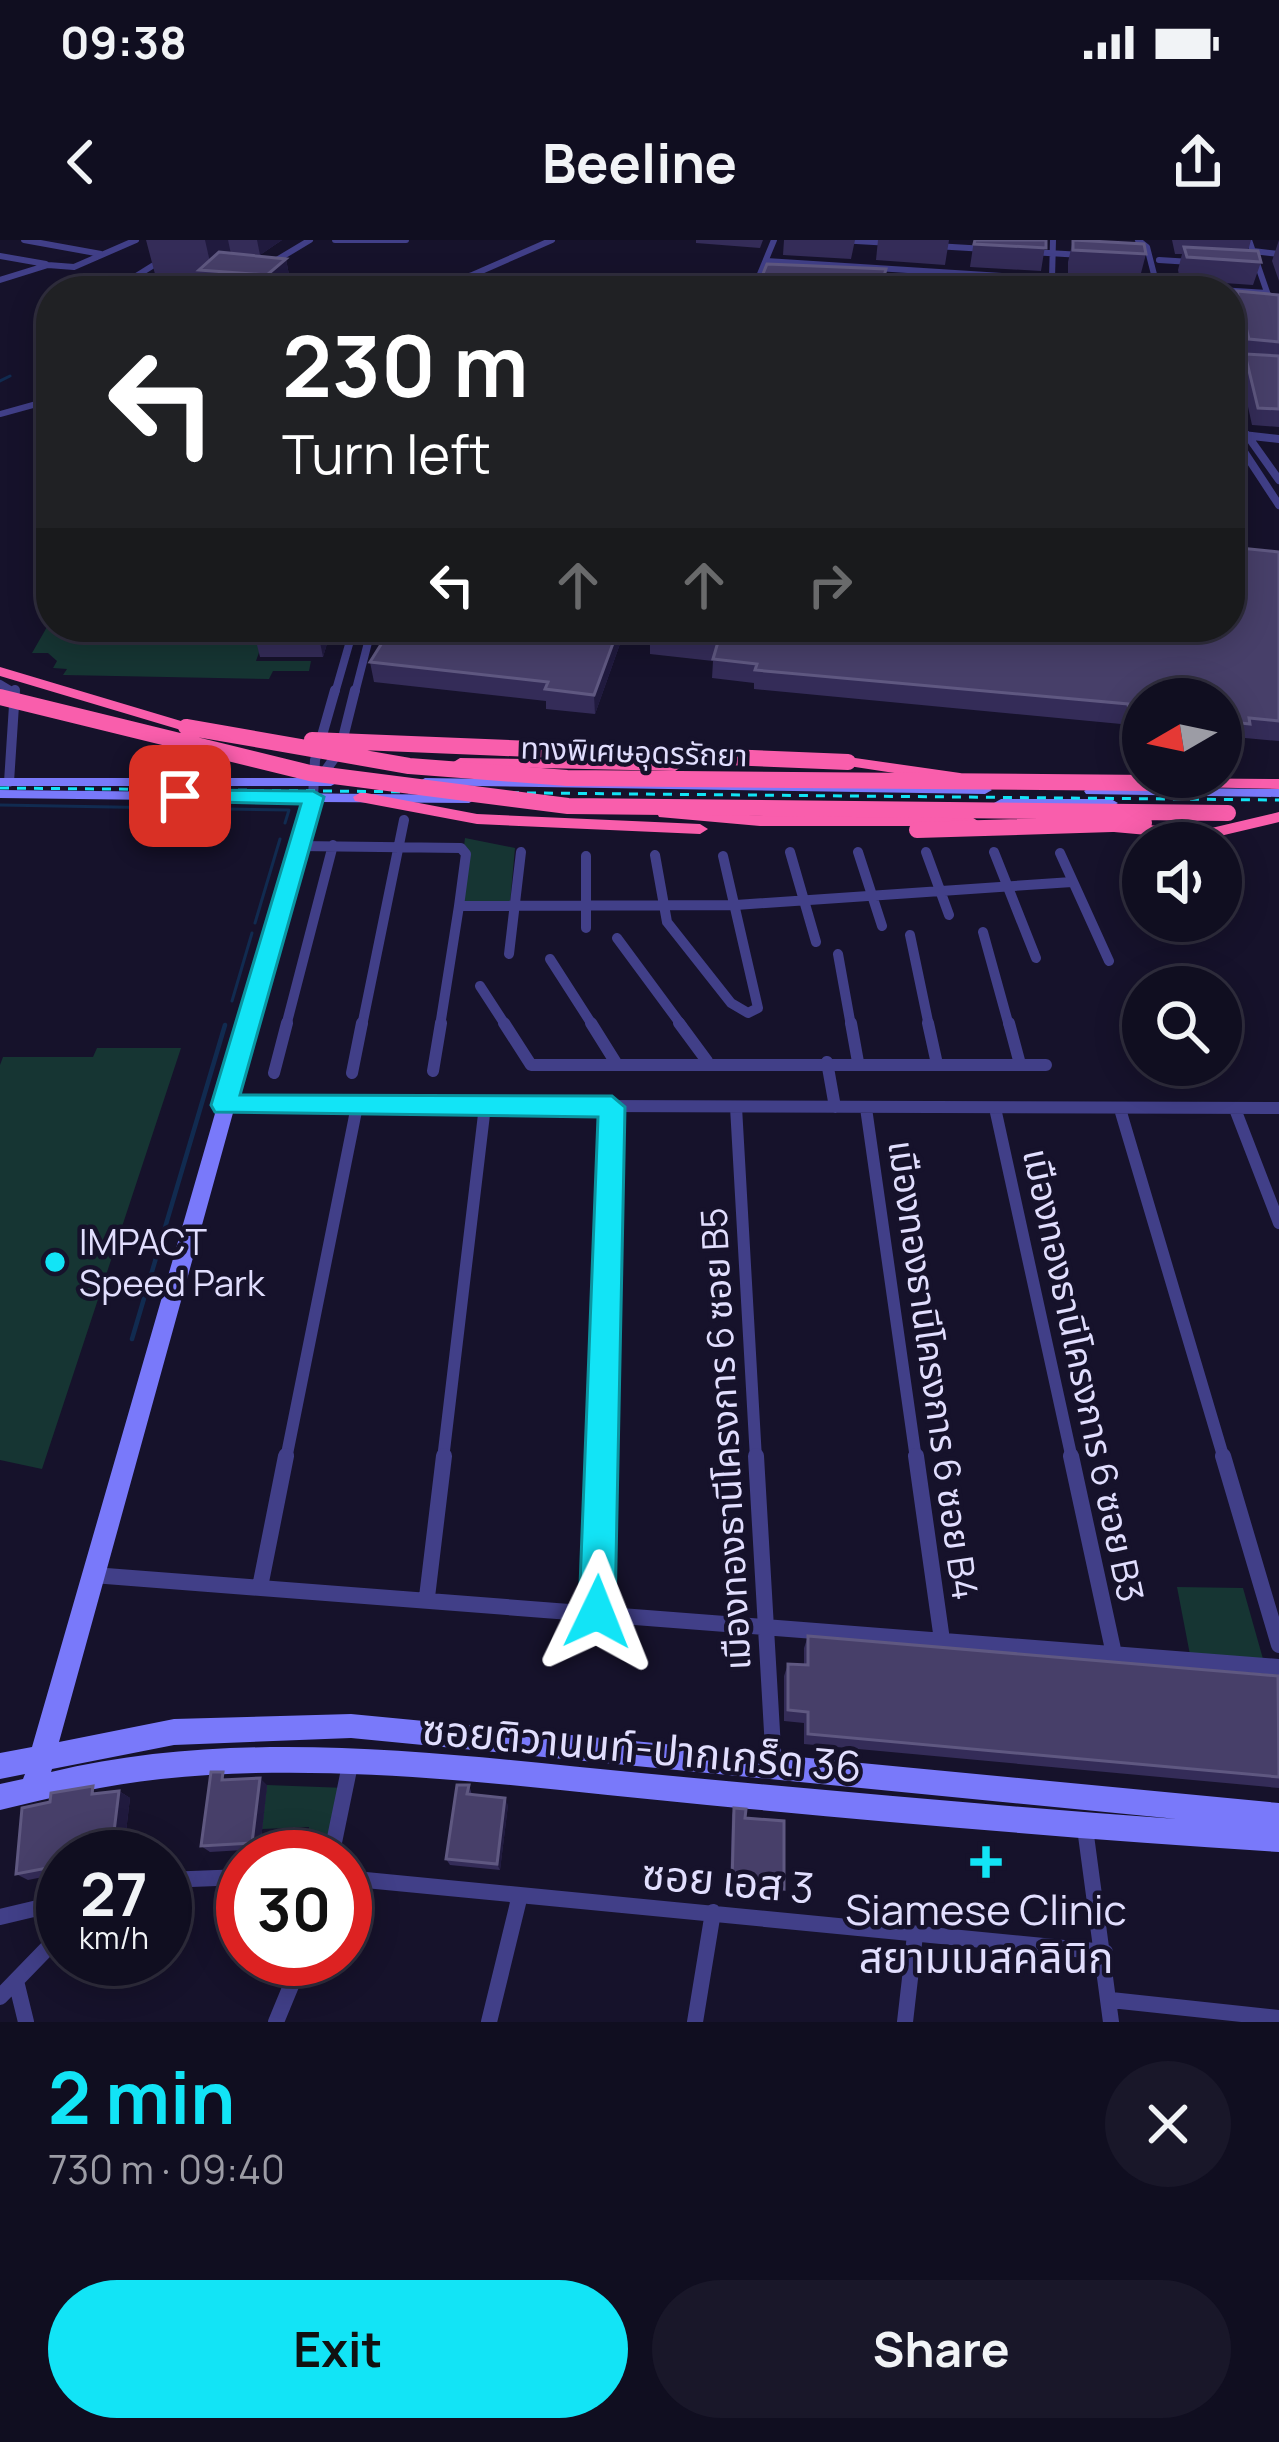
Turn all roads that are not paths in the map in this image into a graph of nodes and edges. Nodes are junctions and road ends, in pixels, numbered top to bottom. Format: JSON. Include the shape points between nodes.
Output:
{"nodes":[{"id":1,"x":24,"y":240,"type":"edge"},
{"id":2,"x":65,"y":240,"type":"edge"},
{"id":3,"x":136,"y":240,"type":"edge"},
{"id":4,"x":298,"y":240,"type":"edge"},
{"id":5,"x":310,"y":240,"type":"edge"},
{"id":6,"x":335,"y":240,"type":"edge"},
{"id":7,"x":406,"y":240,"type":"edge"},
{"id":8,"x":552,"y":240,"type":"edge"},
{"id":9,"x":774,"y":240,"type":"edge"},
{"id":10,"x":839,"y":240,"type":"edge"},
{"id":11,"x":1053,"y":240,"type":"edge"},
{"id":12,"x":1138,"y":240,"type":"edge"},
{"id":13,"x":1149,"y":240,"type":"edge"},
{"id":14,"x":1237,"y":240,"type":"edge"},
{"id":15,"x":1250,"y":240,"type":"edge"},
{"id":16,"x":866,"y":241,"type":"edge"},
{"id":17,"x":912,"y":244,"type":"dead end"},
{"id":18,"x":958,"y":244,"type":"edge"},
{"id":19,"x":52,"y":245,"type":"junction"},
{"id":20,"x":935,"y":246,"type":"dead end"},
{"id":21,"x":1005,"y":250,"type":"edge"},
{"id":22,"x":1029,"y":251,"type":"edge"},
{"id":23,"x":1253,"y":251,"type":"junction"},
{"id":24,"x":1053,"y":253,"type":"junction"},
{"id":25,"x":102,"y":254,"type":"junction"},
{"id":26,"x":1279,"y":254,"type":"edge"},
{"id":27,"x":0,"y":256,"type":"edge"},
{"id":28,"x":169,"y":256,"type":"dead end"},
{"id":29,"x":1092,"y":256,"type":"edge"},
{"id":30,"x":1130,"y":258,"type":"edge"},
{"id":31,"x":1149,"y":260,"type":"junction"},
{"id":32,"x":1159,"y":260,"type":"junction"},
{"id":33,"x":1198,"y":263,"type":"edge"},
{"id":34,"x":48,"y":265,"type":"junction"},
{"id":35,"x":1238,"y":266,"type":"edge"},
{"id":36,"x":763,"y":267,"type":"junction"},
{"id":37,"x":1258,"y":267,"type":"junction"},
{"id":38,"x":856,"y":271,"type":"junction"},
{"id":39,"x":137,"y":276,"type":"edge"},
{"id":40,"x":472,"y":276,"type":"edge"},
{"id":41,"x":759,"y":276,"type":"edge"},
{"id":42,"x":878,"y":276,"type":"edge"},
{"id":43,"x":901,"y":276,"type":"edge"},
{"id":44,"x":955,"y":276,"type":"edge"},
{"id":45,"x":1052,"y":276,"type":"edge"},
{"id":46,"x":1156,"y":276,"type":"edge"},
{"id":47,"x":1160,"y":276,"type":"edge"},
{"id":48,"x":1262,"y":276,"type":"junction"},
{"id":49,"x":1279,"y":277,"type":"edge"},
{"id":50,"x":3,"y":281,"type":"edge"},
{"id":51,"x":25,"y":285,"type":"dead end"},
{"id":52,"x":1245,"y":292,"type":"edge"},
{"id":53,"x":1267,"y":293,"type":"junction"},
{"id":54,"x":1245,"y":302,"type":"edge"},
{"id":55,"x":1276,"y":304,"type":"edge"},
{"id":56,"x":1245,"y":362,"type":"edge"},
{"id":57,"x":1279,"y":364,"type":"edge"},
{"id":58,"x":36,"y":404,"type":"edge"},
{"id":59,"x":0,"y":414,"type":"edge"},
{"id":60,"x":1246,"y":433,"type":"joint"},
{"id":61,"x":1279,"y":436,"type":"edge"},
{"id":62,"x":1245,"y":453,"type":"edge"},
{"id":63,"x":1279,"y":480,"type":"edge"},
{"id":64,"x":1279,"y":505,"type":"edge"},
{"id":65,"x":350,"y":642,"type":"edge"},
{"id":66,"x":368,"y":642,"type":"edge"},
{"id":67,"x":0,"y":671,"type":"edge"},
{"id":68,"x":0,"y":684,"type":"edge"},
{"id":69,"x":0,"y":697,"type":"edge"},
{"id":70,"x":186,"y":727,"type":"junction"},
{"id":71,"x":340,"y":750,"type":"junction"},
{"id":72,"x":512,"y":764,"type":"junction"},
{"id":73,"x":407,"y":781,"type":"junction"},
{"id":74,"x":1122,"y":781,"type":"edge"},
{"id":75,"x":1122,"y":783,"type":"edge"},
{"id":76,"x":1242,"y":784,"type":"edge"},
{"id":77,"x":1279,"y":784,"type":"edge"},
{"id":78,"x":3,"y":786,"type":"edge"},
{"id":79,"x":315,"y":789,"type":"junction"},
{"id":80,"x":1018,"y":790,"type":"junction"},
{"id":81,"x":1279,"y":794,"type":"edge"},
{"id":82,"x":361,"y":797,"type":"junction"},
{"id":83,"x":1279,"y":803,"type":"edge"},
{"id":84,"x":568,"y":806,"type":"junction"},
{"id":85,"x":1228,"y":813,"type":"junction"},
{"id":86,"x":1279,"y":816,"type":"edge"},
{"id":87,"x":404,"y":820,"type":"dead end"},
{"id":88,"x":398,"y":844,"type":"junction"},
{"id":89,"x":333,"y":845,"type":"junction"},
{"id":90,"x":299,"y":846,"type":"junction"},
{"id":91,"x":521,"y":852,"type":"dead end"},
{"id":92,"x":790,"y":852,"type":"dead end"},
{"id":93,"x":858,"y":852,"type":"dead end"},
{"id":94,"x":926,"y":852,"type":"dead end"},
{"id":95,"x":994,"y":852,"type":"dead end"},
{"id":96,"x":1060,"y":854,"type":"dead end"},
{"id":97,"x":655,"y":855,"type":"dead end"},
{"id":98,"x":586,"y":856,"type":"dead end"},
{"id":99,"x":723,"y":856,"type":"dead end"},
{"id":100,"x":1072,"y":882,"type":"junction"},
{"id":101,"x":1007,"y":887,"type":"junction"},
{"id":102,"x":941,"y":892,"type":"junction"},
{"id":103,"x":873,"y":898,"type":"junction"},
{"id":104,"x":805,"y":902,"type":"junction"},
{"id":105,"x":736,"y":905,"type":"junction"},
{"id":106,"x":459,"y":907,"type":"junction"},
{"id":107,"x":516,"y":908,"type":"junction"},
{"id":108,"x":586,"y":908,"type":"junction"},
{"id":109,"x":660,"y":908,"type":"junction"},
{"id":110,"x":950,"y":915,"type":"dead end"},
{"id":111,"x":882,"y":926,"type":"dead end"},
{"id":112,"x":586,"y":928,"type":"dead end"},
{"id":113,"x":983,"y":932,"type":"dead end"},
{"id":114,"x":910,"y":935,"type":"dead end"},
{"id":115,"x":617,"y":938,"type":"dead end"},
{"id":116,"x":816,"y":942,"type":"dead end"},
{"id":117,"x":509,"y":954,"type":"dead end"},
{"id":118,"x":838,"y":954,"type":"dead end"},
{"id":119,"x":1036,"y":958,"type":"dead end"},
{"id":120,"x":550,"y":959,"type":"dead end"},
{"id":121,"x":1109,"y":961,"type":"dead end"},
{"id":122,"x":480,"y":986,"type":"dead end"},
{"id":123,"x":706,"y":1061,"type":"junction"},
{"id":124,"x":827,"y":1062,"type":"junction"},
{"id":125,"x":858,"y":1062,"type":"junction"},
{"id":126,"x":616,"y":1063,"type":"junction"},
{"id":127,"x":937,"y":1064,"type":"junction"},
{"id":128,"x":1020,"y":1064,"type":"junction"},
{"id":129,"x":1046,"y":1065,"type":"dead end"},
{"id":130,"x":433,"y":1071,"type":"dead end"},
{"id":131,"x":274,"y":1073,"type":"dead end"},
{"id":132,"x":352,"y":1073,"type":"dead end"},
{"id":133,"x":224,"y":1105,"type":"junction"},
{"id":134,"x":357,"y":1106,"type":"junction"},
{"id":135,"x":485,"y":1106,"type":"junction"},
{"id":136,"x":612,"y":1107,"type":"junction"},
{"id":137,"x":736,"y":1107,"type":"junction"},
{"id":138,"x":835,"y":1108,"type":"junction"},
{"id":139,"x":866,"y":1108,"type":"junction"},
{"id":140,"x":995,"y":1108,"type":"junction"},
{"id":141,"x":1120,"y":1108,"type":"junction"},
{"id":142,"x":1279,"y":1108,"type":"edge"},
{"id":143,"x":1235,"y":1109,"type":"junction"},
{"id":144,"x":1279,"y":1222,"type":"edge"},
{"id":145,"x":92,"y":1575,"type":"junction"},
{"id":146,"x":260,"y":1587,"type":"junction"},
{"id":147,"x":427,"y":1597,"type":"junction"},
{"id":148,"x":597,"y":1612,"type":"junction"},
{"id":149,"x":766,"y":1627,"type":"junction"},
{"id":150,"x":942,"y":1640,"type":"junction"},
{"id":151,"x":1279,"y":1645,"type":"edge"},
{"id":152,"x":1114,"y":1654,"type":"junction"},
{"id":153,"x":1279,"y":1667,"type":"edge"},
{"id":154,"x":41,"y":1754,"type":"junction"},
{"id":155,"x":352,"y":1759,"type":"junction"},
{"id":156,"x":0,"y":1766,"type":"edge"},
{"id":157,"x":774,"y":1767,"type":"junction"},
{"id":158,"x":34,"y":1786,"type":"junction"},
{"id":159,"x":0,"y":1797,"type":"edge"},
{"id":160,"x":1279,"y":1816,"type":"edge"},
{"id":161,"x":1085,"y":1828,"type":"junction"},
{"id":162,"x":337,"y":1830,"type":"edge"},
{"id":163,"x":1279,"y":1840,"type":"edge"},
{"id":164,"x":372,"y":1881,"type":"edge"},
{"id":165,"x":519,"y":1899,"type":"junction"},
{"id":166,"x":36,"y":1908,"type":"edge"},
{"id":167,"x":712,"y":1912,"type":"junction"},
{"id":168,"x":0,"y":1917,"type":"edge"},
{"id":169,"x":915,"y":1935,"type":"junction"},
{"id":170,"x":1105,"y":1952,"type":"junction"},
{"id":171,"x":36,"y":1960,"type":"edge"},
{"id":172,"x":16,"y":1981,"type":"junction"},
{"id":173,"x":291,"y":1986,"type":"edge"},
{"id":174,"x":0,"y":1997,"type":"edge"},
{"id":175,"x":1111,"y":2000,"type":"junction"},
{"id":176,"x":1279,"y":2018,"type":"edge"},
{"id":177,"x":26,"y":2022,"type":"edge"},
{"id":178,"x":276,"y":2022,"type":"edge"},
{"id":179,"x":489,"y":2022,"type":"edge"},
{"id":180,"x":695,"y":2022,"type":"edge"},
{"id":181,"x":905,"y":2022,"type":"edge"},
{"id":182,"x":1111,"y":2022,"type":"edge"}],
"edges":[{"from":1,"to":19,"type":"street"},
{"from":2,"to":19,"type":"street"},
{"from":3,"to":25,"type":"street"},
{"from":4,"to":5,"type":"street","via":[[261,266]]},
{"from":6,"to":7,"type":"street"},
{"from":8,"to":40,"type":"street"},
{"from":9,"to":36,"type":"street"},
{"from":10,"to":16,"type":"street"},
{"from":11,"to":24,"type":"street"},
{"from":12,"to":31,"type":"street"},
{"from":13,"to":32,"type":"street"},
{"from":14,"to":15,"type":"street"},
{"from":15,"to":23,"type":"street"},
{"from":16,"to":17,"type":"street"},
{"from":16,"to":38,"type":"street"},
{"from":18,"to":20,"type":"street"},
{"from":18,"to":21,"type":"street"},
{"from":18,"to":44,"type":"street"},
{"from":19,"to":25,"type":"street"},
{"from":22,"to":24,"type":"street"},
{"from":23,"to":26,"type":"street"},
{"from":23,"to":37,"type":"street"},
{"from":24,"to":29,"type":"street"},
{"from":24,"to":45,"type":"street"},
{"from":25,"to":34,"type":"street","via":[[74,267]]},
{"from":27,"to":34,"type":"street"},
{"from":28,"to":39,"type":"street"},
{"from":30,"to":31,"type":"street"},
{"from":31,"to":46,"type":"street"},
{"from":32,"to":33,"type":"street"},
{"from":32,"to":47,"type":"street"},
{"from":34,"to":50,"type":"street"},
{"from":35,"to":37,"type":"street"},
{"from":36,"to":38,"type":"street"},
{"from":36,"to":41,"type":"street"},
{"from":36,"to":42,"type":"street"},
{"from":37,"to":48,"type":"street"},
{"from":38,"to":43,"type":"street"},
{"from":48,"to":49,"type":"street"},
{"from":48,"to":53,"type":"street"},
{"from":50,"to":51,"type":"street"},
{"from":52,"to":53,"type":"street"},
{"from":53,"to":55,"type":"street"},
{"from":54,"to":55,"type":"street"},
{"from":56,"to":57,"type":"street"},
{"from":58,"to":59,"type":"street"},
{"from":60,"to":61,"type":"street"},
{"from":60,"to":63,"type":"street"},
{"from":62,"to":64,"type":"street"},
{"from":65,"to":79,"type":"street","via":[[315,760]]},
{"from":66,"to":71,"type":"street"},
{"from":67,"to":70,"type":"highway","name":"ทางพิเศษอุดรรัถยา"},
{"from":68,"to":78,"type":"street","via":[[16,689]]},
{"from":69,"to":84,"type":"highway","name":"ทางพิเศษอุดรรัถยา","bridge":true,"via":[[310,773]]},
{"from":70,"to":75,"type":"highway","name":"ทางพิเศษอุดรรัถยา","bridge":true,"via":[[482,773]]},
{"from":70,"to":80,"type":"highway","bridge":true,"via":[[299,739],[886,764]]},
{"from":71,"to":72,"type":"highway"},
{"from":71,"to":79,"type":"street"},
{"from":72,"to":73,"type":"highway"},
{"from":72,"to":74,"type":"highway","bridge":true},
{"from":73,"to":79,"type":"street"},
{"from":73,"to":80,"type":"street"},
{"from":76,"to":77,"type":"highway","name":"ทางพิเศษอุดรรัถยา"},
{"from":78,"to":79,"type":"street"},
{"from":79,"to":82,"type":"street"},
{"from":79,"to":90,"type":"street"},
{"from":80,"to":81,"type":"street"},
{"from":82,"to":83,"type":"street"},
{"from":82,"to":85,"type":"highway","bridge":true,"via":[[477,819],[761,831],[1081,830]]},
{"from":84,"to":85,"type":"highway","name":"ทางพิเศษอุดรรัถยา","bridge":true},
{"from":84,"to":86,"type":"highway","bridge":true,"via":[[760,821],[1069,821],[1174,836]]},
{"from":85,"to":86,"type":"highway","name":"ทางพิเศษอุดรรัถยา"},
{"from":87,"to":88,"type":"street"},
{"from":88,"to":89,"type":"street"},
{"from":88,"to":106,"type":"street","via":[[461,848]]},
{"from":88,"to":132,"type":"street"},
{"from":89,"to":90,"type":"street"},
{"from":89,"to":131,"type":"street"},
{"from":90,"to":133,"type":"street"},
{"from":91,"to":107,"type":"street"},
{"from":92,"to":104,"type":"street"},
{"from":93,"to":103,"type":"street"},
{"from":94,"to":102,"type":"street"},
{"from":95,"to":101,"type":"street"},
{"from":96,"to":100,"type":"street"},
{"from":97,"to":109,"type":"street"},
{"from":98,"to":108,"type":"street"},
{"from":99,"to":105,"type":"street"},
{"from":100,"to":101,"type":"street"},
{"from":100,"to":121,"type":"street"},
{"from":101,"to":102,"type":"street"},
{"from":101,"to":119,"type":"street"},
{"from":102,"to":103,"type":"street"},
{"from":102,"to":110,"type":"street"},
{"from":103,"to":104,"type":"street"},
{"from":103,"to":111,"type":"street"},
{"from":104,"to":105,"type":"street"},
{"from":104,"to":116,"type":"street"},
{"from":105,"to":109,"type":"street"},
{"from":105,"to":109,"type":"street","via":[[758,1008],[748,1013],[730,1003]]},
{"from":106,"to":107,"type":"street"},
{"from":106,"to":130,"type":"street"},
{"from":107,"to":108,"type":"street"},
{"from":107,"to":117,"type":"street"},
{"from":108,"to":109,"type":"street"},
{"from":108,"to":112,"type":"street"},
{"from":113,"to":128,"type":"street"},
{"from":114,"to":127,"type":"street"},
{"from":115,"to":123,"type":"street"},
{"from":118,"to":125,"type":"street"},
{"from":120,"to":126,"type":"street"},
{"from":122,"to":126,"type":"street","via":[[531,1065]]},
{"from":123,"to":124,"type":"street"},
{"from":123,"to":126,"type":"street"},
{"from":124,"to":125,"type":"street"},
{"from":124,"to":138,"type":"street"},
{"from":125,"to":127,"type":"street"},
{"from":127,"to":128,"type":"street"},
{"from":128,"to":129,"type":"street"},
{"from":133,"to":134,"type":"street"},
{"from":133,"to":145,"type":"street"},
{"from":134,"to":135,"type":"street"},
{"from":134,"to":146,"type":"street"},
{"from":135,"to":136,"type":"street"},
{"from":135,"to":147,"type":"street"},
{"from":136,"to":137,"type":"street"},
{"from":136,"to":148,"type":"street"},
{"from":137,"to":138,"type":"street"},
{"from":137,"to":149,"type":"street","name":"เมืองทองธานีโครงการ 6 ซอย B5"},
{"from":138,"to":139,"type":"street"},
{"from":139,"to":140,"type":"street"},
{"from":139,"to":150,"type":"street","name":"เมืองทองธานีโครงการ 6 ซอย B4"},
{"from":140,"to":141,"type":"street"},
{"from":140,"to":152,"type":"street","name":"เมืองทองธานีโครงการ 6 ซอย B3"},
{"from":141,"to":143,"type":"street"},
{"from":141,"to":151,"type":"street"},
{"from":142,"to":143,"type":"street"},
{"from":143,"to":144,"type":"street"},
{"from":145,"to":146,"type":"street"},
{"from":145,"to":154,"type":"street"},
{"from":146,"to":147,"type":"street"},
{"from":147,"to":148,"type":"street"},
{"from":148,"to":149,"type":"street"},
{"from":149,"to":150,"type":"street"},
{"from":149,"to":157,"type":"street","name":"เมืองทองธานีโครงการ 6 ซอย B5"},
{"from":150,"to":152,"type":"street"},
{"from":152,"to":153,"type":"street"},
{"from":154,"to":156,"type":"street"},
{"from":154,"to":157,"type":"street","name":"ซอยติวานนท์-ปากเกร็ด 36","via":[[174,1732],[351,1726]]},
{"from":154,"to":158,"type":"street"},
{"from":155,"to":158,"type":"street","name":"ซอยติวานนท์-ปากเกร็ด 36","via":[[203,1761]]},
{"from":155,"to":161,"type":"street","name":"ซอยติวานนท์-ปากเกร็ด 36"},
{"from":155,"to":162,"type":"street"},
{"from":157,"to":160,"type":"street","name":"ซอยติวานนท์-ปากเกร็ด 36"},
{"from":158,"to":159,"type":"street","name":"ซอยติวานนท์-ปากเกร็ด 36"},
{"from":161,"to":163,"type":"street","name":"ซอยติวานนท์-ปากเกร็ด 36"},
{"from":161,"to":170,"type":"street"},
{"from":164,"to":165,"type":"street","name":"ซอย เอส 3"},
{"from":165,"to":167,"type":"street","name":"ซอย เอส 3"},
{"from":165,"to":179,"type":"street"},
{"from":166,"to":168,"type":"street"},
{"from":167,"to":169,"type":"street","name":"ซอย เอส 3"},
{"from":167,"to":180,"type":"street"},
{"from":169,"to":170,"type":"street","name":"ซอย เอส 3"},
{"from":169,"to":181,"type":"street"},
{"from":170,"to":175,"type":"street"},
{"from":171,"to":172,"type":"street"},
{"from":172,"to":174,"type":"street"},
{"from":172,"to":177,"type":"street"},
{"from":173,"to":178,"type":"street"},
{"from":175,"to":176,"type":"street"},
{"from":175,"to":182,"type":"street"}]}
